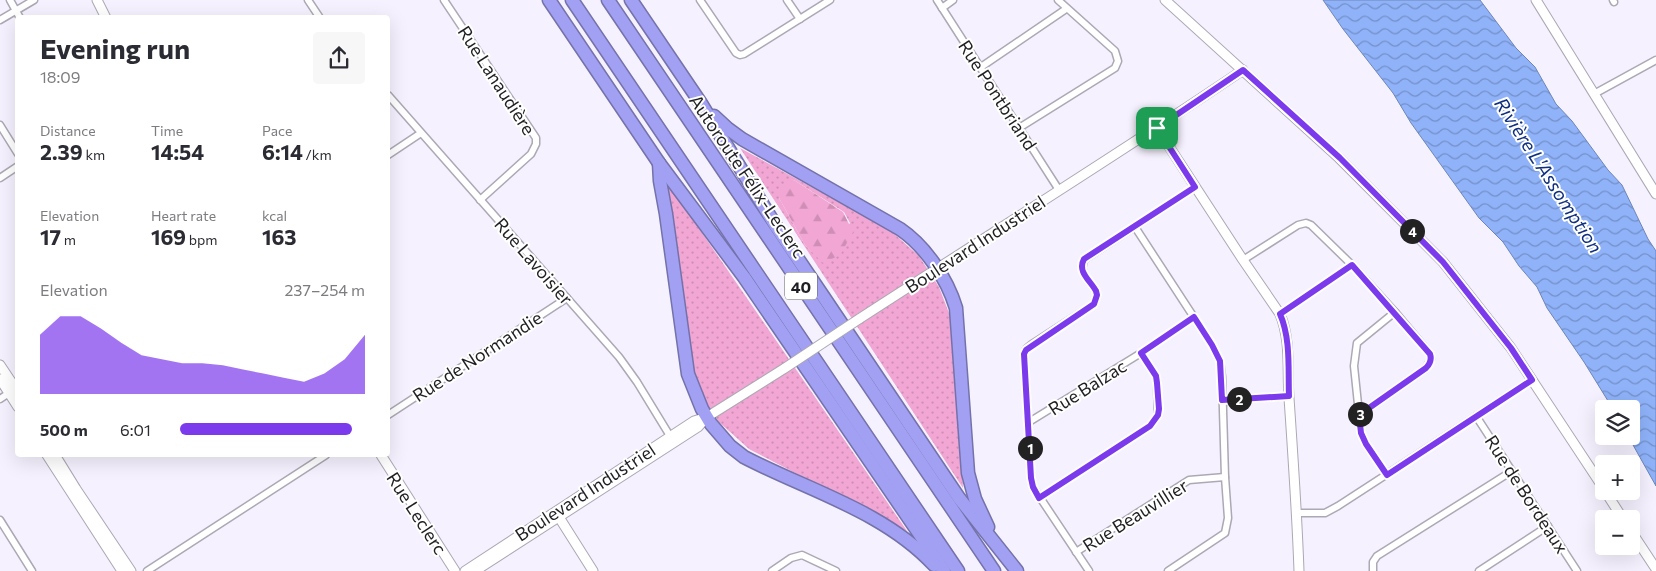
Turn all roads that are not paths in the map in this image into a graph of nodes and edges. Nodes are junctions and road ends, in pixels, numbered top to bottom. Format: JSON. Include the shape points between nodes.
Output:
{"nodes":[{"id":1,"x":10,"y":0,"type":"edge"},
{"id":2,"x":34,"y":0,"type":"edge"},
{"id":3,"x":96,"y":0,"type":"edge"},
{"id":4,"x":308,"y":0,"type":"edge"},
{"id":5,"x":444,"y":0,"type":"edge"},
{"id":6,"x":548,"y":0,"type":"edge"},
{"id":7,"x":572,"y":0,"type":"edge"},
{"id":8,"x":608,"y":0,"type":"edge"},
{"id":9,"x":631,"y":0,"type":"edge"},
{"id":10,"x":700,"y":0,"type":"edge"},
{"id":11,"x":787,"y":0,"type":"edge"},
{"id":12,"x":830,"y":0,"type":"edge"},
{"id":13,"x":937,"y":0,"type":"edge"},
{"id":14,"x":953,"y":0,"type":"edge"},
{"id":15,"x":1058,"y":0,"type":"edge"},
{"id":16,"x":1165,"y":0,"type":"edge"},
{"id":17,"x":1536,"y":0,"type":"edge"},
{"id":18,"x":942,"y":8,"type":"junction"},
{"id":19,"x":1066,"y":9,"type":"junction"},
{"id":20,"x":16,"y":10,"type":"junction"},
{"id":21,"x":18,"y":15,"type":"edge"},
{"id":22,"x":104,"y":15,"type":"edge"},
{"id":23,"x":318,"y":15,"type":"edge"},
{"id":24,"x":800,"y":19,"type":"junction"},
{"id":25,"x":0,"y":20,"type":"edge"},
{"id":26,"x":1656,"y":60,"type":"edge"},
{"id":27,"x":981,"y":67,"type":"junction"},
{"id":28,"x":1243,"y":70,"type":"junction"},
{"id":29,"x":1594,"y":94,"type":"junction"},
{"id":30,"x":390,"y":97,"type":"edge"},
{"id":31,"x":700,"y":102,"type":"junction"},
{"id":32,"x":0,"y":125,"type":"edge"},
{"id":33,"x":1020,"y":128,"type":"junction"},
{"id":34,"x":1157,"y":128,"type":"junction"},
{"id":35,"x":422,"y":133,"type":"junction"},
{"id":36,"x":15,"y":149,"type":"edge"},
{"id":37,"x":390,"y":154,"type":"edge"},
{"id":38,"x":659,"y":163,"type":"junction"},
{"id":39,"x":15,"y":168,"type":"edge"},
{"id":40,"x":0,"y":178,"type":"edge"},
{"id":41,"x":1195,"y":187,"type":"junction"},
{"id":42,"x":1059,"y":190,"type":"junction"},
{"id":43,"x":1656,"y":194,"type":"edge"},
{"id":44,"x":480,"y":200,"type":"junction"},
{"id":45,"x":1135,"y":227,"type":"junction"},
{"id":46,"x":1243,"y":260,"type":"junction"},
{"id":47,"x":1352,"y":265,"type":"junction"},
{"id":48,"x":936,"y":269,"type":"junction"},
{"id":49,"x":567,"y":298,"type":"junction"},
{"id":50,"x":1395,"y":312,"type":"junction"},
{"id":51,"x":1280,"y":314,"type":"junction"},
{"id":52,"x":1194,"y":317,"type":"junction"},
{"id":53,"x":1141,"y":353,"type":"junction"},
{"id":54,"x":0,"y":365,"type":"edge"},
{"id":55,"x":0,"y":379,"type":"edge"},
{"id":56,"x":1532,"y":380,"type":"junction"},
{"id":57,"x":15,"y":394,"type":"edge"},
{"id":58,"x":1289,"y":396,"type":"junction"},
{"id":59,"x":0,"y":399,"type":"edge"},
{"id":60,"x":1222,"y":400,"type":"junction"},
{"id":61,"x":390,"y":414,"type":"edge"},
{"id":62,"x":1359,"y":415,"type":"junction"},
{"id":63,"x":1476,"y":416,"type":"junction"},
{"id":64,"x":707,"y":417,"type":"junction"},
{"id":65,"x":1029,"y":422,"type":"junction"},
{"id":66,"x":670,"y":436,"type":"junction"},
{"id":67,"x":48,"y":457,"type":"edge"},
{"id":68,"x":56,"y":457,"type":"edge"},
{"id":69,"x":323,"y":457,"type":"edge"},
{"id":70,"x":382,"y":457,"type":"edge"},
{"id":71,"x":1512,"y":471,"type":"junction"},
{"id":72,"x":1387,"y":475,"type":"junction"},
{"id":73,"x":1225,"y":476,"type":"junction"},
{"id":74,"x":1595,"y":476,"type":"edge"},
{"id":75,"x":1039,"y":498,"type":"junction"},
{"id":76,"x":1297,"y":513,"type":"junction"},
{"id":77,"x":557,"y":514,"type":"junction"},
{"id":78,"x":0,"y":520,"type":"edge"},
{"id":79,"x":1548,"y":526,"type":"junction"},
{"id":80,"x":1640,"y":545,"type":"edge"},
{"id":81,"x":1000,"y":549,"type":"junction"},
{"id":82,"x":1076,"y":552,"type":"junction"},
{"id":83,"x":1656,"y":569,"type":"edge"},
{"id":84,"x":32,"y":571,"type":"edge"},
{"id":85,"x":122,"y":571,"type":"edge"},
{"id":86,"x":132,"y":571,"type":"edge"},
{"id":87,"x":147,"y":571,"type":"edge"},
{"id":88,"x":455,"y":571,"type":"edge"},
{"id":89,"x":465,"y":571,"type":"edge"},
{"id":90,"x":475,"y":571,"type":"edge"},
{"id":91,"x":593,"y":571,"type":"edge"},
{"id":92,"x":772,"y":571,"type":"edge"},
{"id":93,"x":836,"y":571,"type":"edge"},
{"id":94,"x":939,"y":571,"type":"edge"},
{"id":95,"x":944,"y":571,"type":"edge"},
{"id":96,"x":958,"y":571,"type":"edge"},
{"id":97,"x":994,"y":571,"type":"edge"},
{"id":98,"x":1017,"y":571,"type":"edge"},
{"id":99,"x":1089,"y":571,"type":"edge"},
{"id":100,"x":1168,"y":571,"type":"edge"},
{"id":101,"x":1299,"y":571,"type":"edge"},
{"id":102,"x":1373,"y":571,"type":"edge"},
{"id":103,"x":1479,"y":571,"type":"edge"},
{"id":104,"x":1577,"y":571,"type":"edge"}],
"edges":[{"from":1,"to":20,"type":"street"},
{"from":2,"to":20,"type":"street"},
{"from":3,"to":22,"type":"street"},
{"from":4,"to":23,"type":"street"},
{"from":5,"to":44,"type":"street","name":"Rue Lanaudière","via":[[536,138],[531,154]]},
{"from":6,"to":38,"type":"highway"},
{"from":7,"to":96,"type":"highway","number":"40"},
{"from":8,"to":97,"type":"highway","name":"Autoroute Félix-Leclerc","number":"40"},
{"from":9,"to":31,"type":"highway"},
{"from":10,"to":24,"type":"street","via":[[740,55]]},
{"from":11,"to":24,"type":"street"},
{"from":12,"to":24,"type":"street"},
{"from":13,"to":18,"type":"street","name":"Rue Pontbriand"},
{"from":14,"to":18,"type":"street"},
{"from":15,"to":19,"type":"street"},
{"from":16,"to":28,"type":"street"},
{"from":17,"to":29,"type":"street"},
{"from":18,"to":27,"type":"street","name":"Rue Pontbriand"},
{"from":19,"to":27,"type":"street"},
{"from":19,"to":33,"type":"street","via":[[1115,51],[1118,61],[1115,68]]},
{"from":20,"to":21,"type":"street"},
{"from":20,"to":25,"type":"street"},
{"from":26,"to":29,"type":"street"},
{"from":27,"to":33,"type":"street","name":"Rue Pontbriand"},
{"from":28,"to":34,"type":"street","name":"Boulevard Industriel"},
{"from":28,"to":56,"type":"street","via":[[1340,158],[1443,262],[1511,348]]},
{"from":29,"to":43,"type":"street"},
{"from":30,"to":35,"type":"street","name":"Rue Lavoisier"},
{"from":31,"to":48,"type":"highway","via":[[742,140],[904,232],[920,246]]},
{"from":31,"to":81,"type":"highway","via":[[797,258],[953,489]]},
{"from":32,"to":36,"type":"street"},
{"from":33,"to":42,"type":"street","name":"Rue Pontbriand"},
{"from":34,"to":41,"type":"street"},
{"from":34,"to":42,"type":"street","name":"Boulevard Industriel"},
{"from":35,"to":37,"type":"street"},
{"from":35,"to":44,"type":"street","name":"Rue Lavoisier"},
{"from":38,"to":64,"type":"highway","via":[[686,364]]},
{"from":38,"to":95,"type":"highway","via":[[749,284]]},
{"from":39,"to":40,"type":"street"},
{"from":41,"to":45,"type":"street"},
{"from":41,"to":46,"type":"street"},
{"from":42,"to":48,"type":"street","name":"Boulevard Industriel"},
{"from":44,"to":49,"type":"street","name":"Rue Lavoisier"},
{"from":45,"to":52,"type":"street"},
{"from":45,"to":65,"type":"street","via":[[1088,256],[1082,264],[1083,274],[1096,291],[1094,304],[1026,350]]},
{"from":46,"to":47,"type":"street","via":[[1298,225],[1306,224],[1315,228]]},
{"from":46,"to":51,"type":"street"},
{"from":47,"to":50,"type":"street"},
{"from":47,"to":51,"type":"street"},
{"from":48,"to":64,"type":"street","name":"Boulevard Industriel","bridge":true},
{"from":48,"to":81,"type":"highway","via":[[952,297],[958,320],[970,483],[982,516]]},
{"from":49,"to":61,"type":"street","name":"Rue de Normandie"},
{"from":49,"to":66,"type":"street","name":"Rue Lavoisier","via":[[619,357]]},
{"from":50,"to":62,"type":"street","via":[[1357,343],[1354,366]]},
{"from":50,"to":62,"type":"street","via":[[1430,354],[1429,364]]},
{"from":51,"to":58,"type":"street","via":[[1286,340]]},
{"from":52,"to":53,"type":"street","name":"Rue Balzac"},
{"from":52,"to":60,"type":"street","via":[[1220,361]]},
{"from":53,"to":65,"type":"street","name":"Rue Balzac"},
{"from":53,"to":75,"type":"street","via":[[1156,376],[1159,409],[1156,420]]},
{"from":54,"to":57,"type":"street"},
{"from":55,"to":57,"type":"street"},
{"from":56,"to":63,"type":"street"},
{"from":56,"to":74,"type":"street"},
{"from":57,"to":59,"type":"street"},
{"from":58,"to":60,"type":"street"},
{"from":58,"to":76,"type":"street"},
{"from":60,"to":73,"type":"street"},
{"from":62,"to":72,"type":"street","via":[[1366,444]]},
{"from":63,"to":71,"type":"street","name":"Rue de Bordeaux"},
{"from":63,"to":72,"type":"street"},
{"from":64,"to":66,"type":"street","name":"Boulevard Industriel"},
{"from":64,"to":77,"type":"street","name":"Boulevard Industriel","via":[[698,427]]},
{"from":64,"to":94,"type":"highway","via":[[739,454],[889,528],[917,548]]},
{"from":65,"to":75,"type":"street","via":[[1031,478]]},
{"from":66,"to":77,"type":"street","name":"Boulevard Industriel"},
{"from":67,"to":85,"type":"street"},
{"from":68,"to":86,"type":"street"},
{"from":69,"to":87,"type":"street"},
{"from":70,"to":88,"type":"street","name":"Rue Leclerc"},
{"from":71,"to":79,"type":"street","name":"Rue de Bordeaux"},
{"from":71,"to":102,"type":"street","via":[[1378,556],[1373,562]]},
{"from":72,"to":76,"type":"street","via":[[1325,513]]},
{"from":73,"to":82,"type":"street","name":"Rue Beauvillier","via":[[1189,480]]},
{"from":73,"to":100,"type":"street","via":[[1228,518],[1224,533]]},
{"from":75,"to":82,"type":"street"},
{"from":76,"to":101,"type":"street"},
{"from":77,"to":89,"type":"street","name":"Boulevard Industriel"},
{"from":77,"to":90,"type":"street","name":"Boulevard Industriel"},
{"from":77,"to":91,"type":"street"},
{"from":78,"to":84,"type":"street"},
{"from":79,"to":103,"type":"street"},
{"from":79,"to":104,"type":"street","name":"Rue de Bordeaux"},
{"from":80,"to":83,"type":"street"},
{"from":81,"to":98,"type":"highway"},
{"from":82,"to":99,"type":"street"},
{"from":92,"to":93,"type":"street","via":[[791,558],[802,555]]}]}
